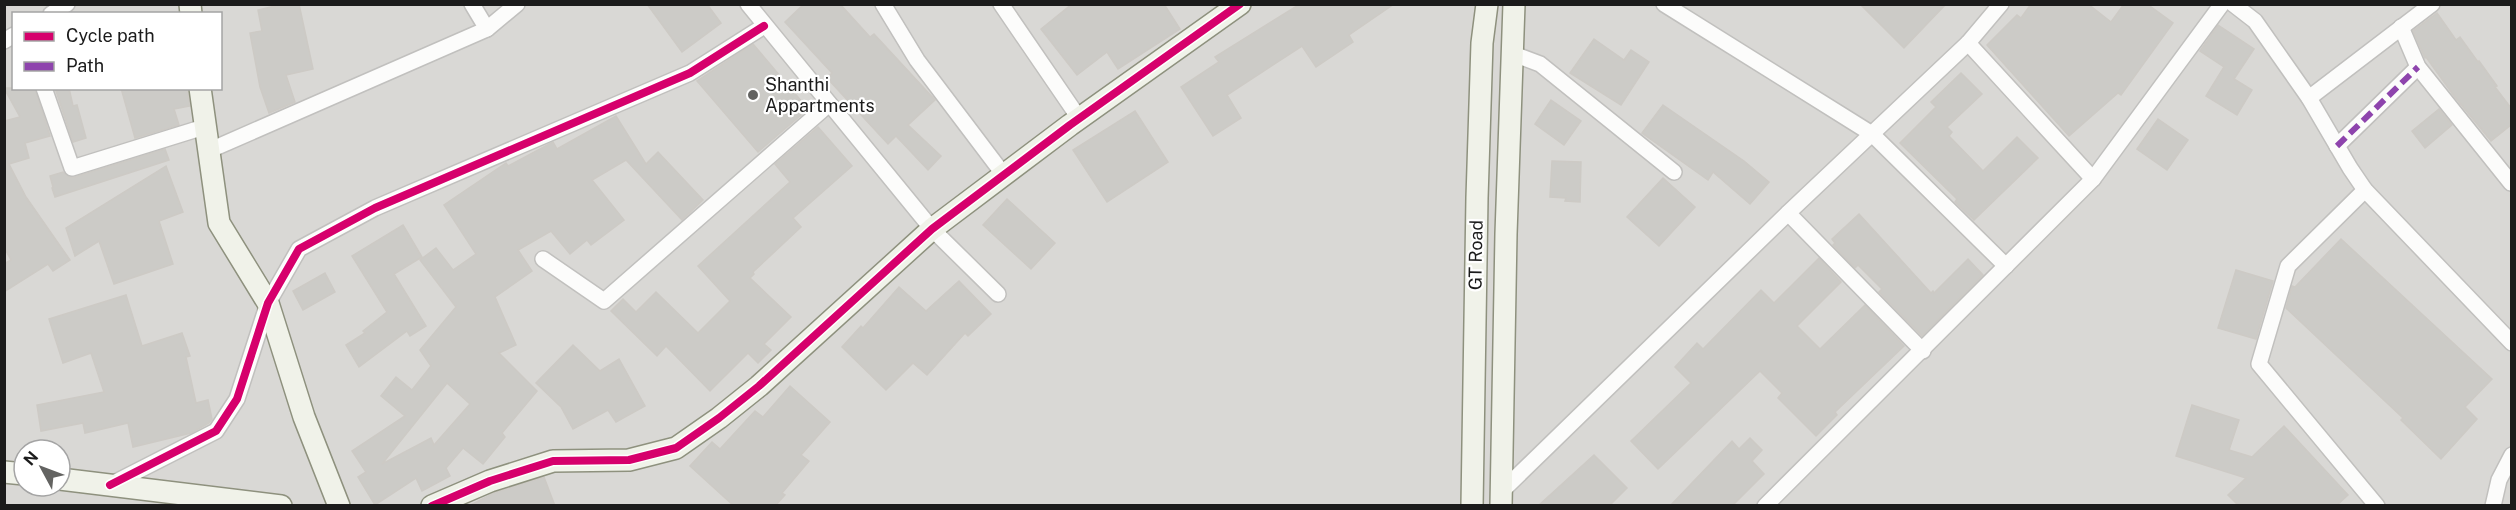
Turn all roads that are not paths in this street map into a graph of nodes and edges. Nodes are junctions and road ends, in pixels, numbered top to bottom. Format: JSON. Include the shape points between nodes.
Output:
{"nodes":[{"id":1,"x":67,"y":4,"type":"edge"},
{"id":2,"x":472,"y":4,"type":"edge"},
{"id":3,"x":517,"y":4,"type":"edge"},
{"id":4,"x":748,"y":4,"type":"edge"},
{"id":5,"x":883,"y":4,"type":"edge"},
{"id":6,"x":1001,"y":4,"type":"edge"},
{"id":7,"x":1240,"y":4,"type":"edge"},
{"id":8,"x":1486,"y":4,"type":"edge"},
{"id":9,"x":1514,"y":4,"type":"edge"},
{"id":10,"x":1664,"y":4,"type":"edge"},
{"id":11,"x":2001,"y":4,"type":"edge"},
{"id":12,"x":2222,"y":4,"type":"edge"},
{"id":13,"x":2234,"y":4,"type":"edge"},
{"id":14,"x":2432,"y":4,"type":"edge"},
{"id":15,"x":54,"y":12,"type":"edge"},
{"id":16,"x":764,"y":26,"type":"junction"},
{"id":17,"x":2401,"y":27,"type":"junction"},
{"id":18,"x":487,"y":29,"type":"junction"},
{"id":19,"x":1968,"y":43,"type":"junction"},
{"id":20,"x":1511,"y":53,"type":"junction"},
{"id":21,"x":2418,"y":67,"type":"junction"},
{"id":22,"x":45,"y":90,"type":"edge"},
{"id":23,"x":200,"y":90,"type":"edge"},
{"id":24,"x":2309,"y":98,"type":"junction"},
{"id":25,"x":829,"y":104,"type":"junction"},
{"id":26,"x":1080,"y":118,"type":"junction"},
{"id":27,"x":204,"y":127,"type":"junction"},
{"id":28,"x":1872,"y":134,"type":"junction"},
{"id":29,"x":2337,"y":146,"type":"junction"},
{"id":30,"x":208,"y":151,"type":"junction"},
{"id":31,"x":1674,"y":172,"type":"dead end"},
{"id":32,"x":1004,"y":175,"type":"junction"},
{"id":33,"x":2093,"y":179,"type":"junction"},
{"id":34,"x":2511,"y":183,"type":"edge"},
{"id":35,"x":2365,"y":190,"type":"junction"},
{"id":36,"x":1788,"y":213,"type":"junction"},
{"id":37,"x":932,"y":229,"type":"junction"},
{"id":38,"x":543,"y":259,"type":"dead end"},
{"id":39,"x":2006,"y":266,"type":"junction"},
{"id":40,"x":998,"y":294,"type":"dead end"},
{"id":41,"x":268,"y":303,"type":"junction"},
{"id":42,"x":2511,"y":343,"type":"edge"},
{"id":43,"x":1923,"y":351,"type":"junction"},
{"id":44,"x":2511,"y":455,"type":"edge"},
{"id":45,"x":72,"y":480,"type":"edge"},
{"id":46,"x":110,"y":485,"type":"junction"},
{"id":47,"x":1502,"y":498,"type":"edge"},
{"id":48,"x":281,"y":506,"type":"edge"},
{"id":49,"x":339,"y":506,"type":"edge"},
{"id":50,"x":432,"y":506,"type":"edge"},
{"id":51,"x":1472,"y":506,"type":"edge"},
{"id":52,"x":1766,"y":506,"type":"edge"},
{"id":53,"x":2377,"y":506,"type":"edge"},
{"id":54,"x":2493,"y":506,"type":"edge"}],
"edges":[{"from":1,"to":15,"type":"street"},
{"from":2,"to":18,"type":"street"},
{"from":3,"to":18,"type":"street"},
{"from":4,"to":16,"type":"street"},
{"from":5,"to":32,"type":"street","via":[[917,60]]},
{"from":6,"to":26,"type":"street"},
{"from":7,"to":26,"type":"street"},
{"from":8,"to":51,"type":"street","name":"GT Road","via":[[1477,198]]},
{"from":9,"to":20,"type":"street"},
{"from":10,"to":28,"type":"street"},
{"from":11,"to":19,"type":"street"},
{"from":12,"to":33,"type":"street"},
{"from":13,"to":24,"type":"street","via":[[2255,21]]},
{"from":14,"to":17,"type":"street"},
{"from":16,"to":25,"type":"street"},
{"from":16,"to":41,"type":"street","via":[[690,73],[375,208],[299,249]]},
{"from":17,"to":21,"type":"street"},
{"from":17,"to":24,"type":"street"},
{"from":18,"to":30,"type":"street"},
{"from":19,"to":28,"type":"street"},
{"from":19,"to":33,"type":"street"},
{"from":20,"to":31,"type":"street","via":[[1540,64]]},
{"from":20,"to":47,"type":"street"},
{"from":21,"to":29,"type":"street"},
{"from":21,"to":34,"type":"street"},
{"from":22,"to":27,"type":"street","via":[[72,168]]},
{"from":23,"to":27,"type":"street"},
{"from":24,"to":29,"type":"street"},
{"from":25,"to":37,"type":"street"},
{"from":25,"to":38,"type":"street","via":[[604,301]]},
{"from":26,"to":32,"type":"street"},
{"from":27,"to":30,"type":"street"},
{"from":28,"to":36,"type":"street"},
{"from":28,"to":39,"type":"street"},
{"from":29,"to":35,"type":"street"},
{"from":30,"to":41,"type":"street","via":[[219,223]]},
{"from":32,"to":37,"type":"street"},
{"from":33,"to":39,"type":"street"},
{"from":35,"to":42,"type":"street"},
{"from":35,"to":53,"type":"street","via":[[2288,266],[2259,364]]},
{"from":36,"to":43,"type":"street"},
{"from":36,"to":47,"type":"street"},
{"from":37,"to":40,"type":"street"},
{"from":37,"to":50,"type":"street","via":[[759,386],[676,448],[629,460],[553,461],[490,481]]},
{"from":39,"to":43,"type":"street"},
{"from":41,"to":46,"type":"street","via":[[237,399],[216,431]]},
{"from":41,"to":49,"type":"street","via":[[304,417]]},
{"from":43,"to":52,"type":"street"},
{"from":44,"to":54,"type":"street"},
{"from":45,"to":46,"type":"street"},
{"from":46,"to":48,"type":"street"}]}
